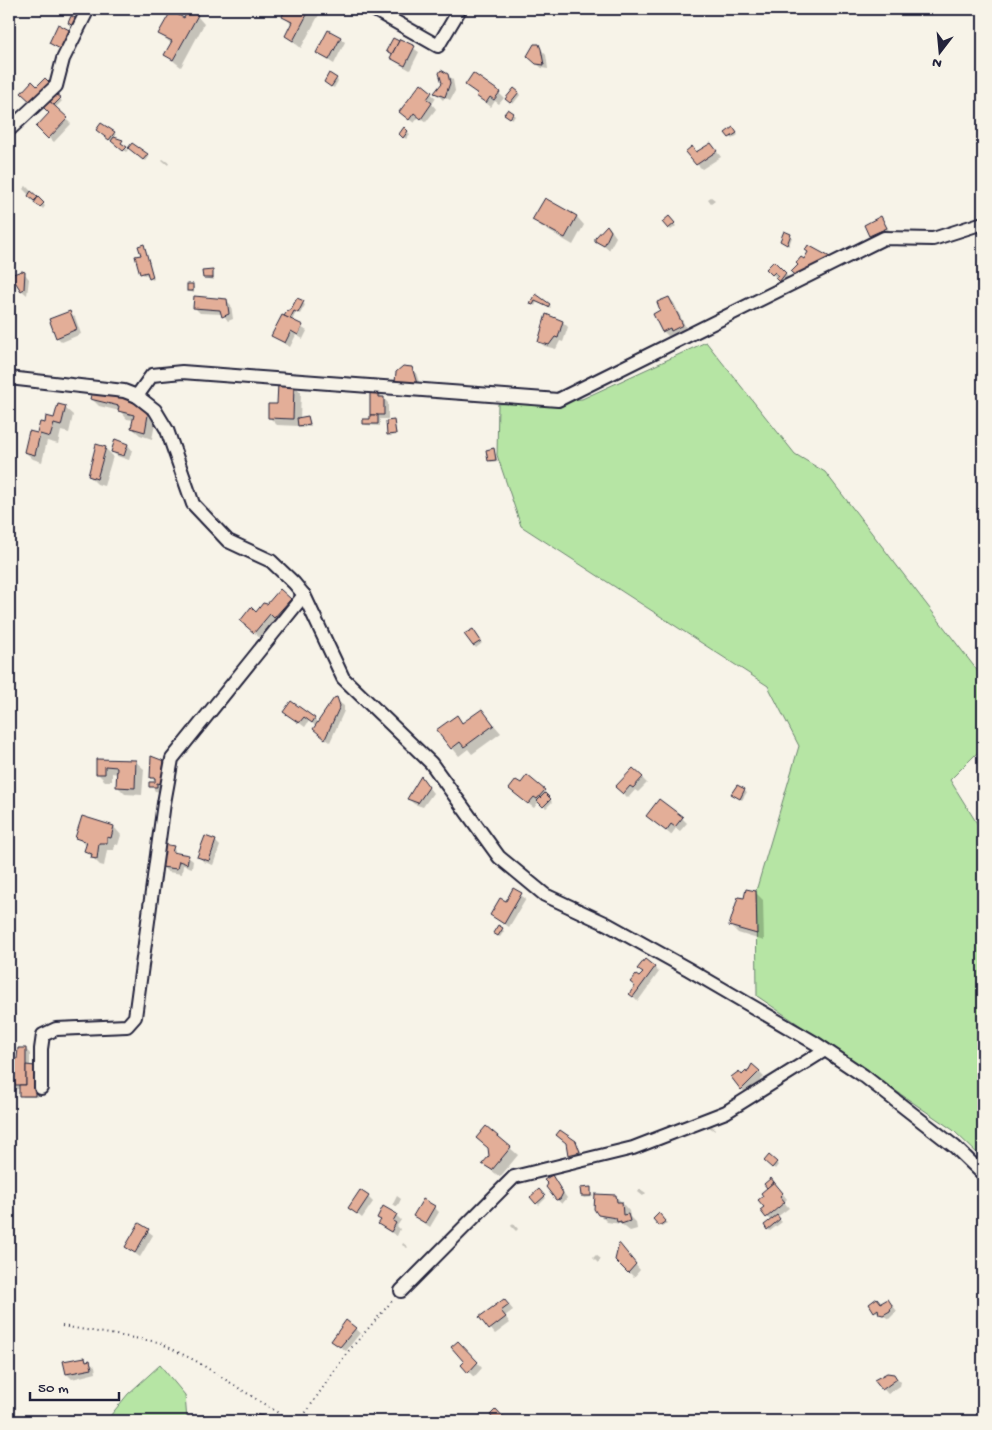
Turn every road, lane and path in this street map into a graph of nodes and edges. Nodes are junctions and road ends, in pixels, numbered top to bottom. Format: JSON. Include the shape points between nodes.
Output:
{"nodes":[{"id":1,"x":88,"y":9,"type":"edge"},
{"id":2,"x":373,"y":9,"type":"edge"},
{"id":3,"x":460,"y":9,"type":"edge"},
{"id":4,"x":9,"y":130,"type":"edge"},
{"id":5,"x":983,"y":223,"type":"edge"},
{"id":6,"x":9,"y":378,"type":"edge"},
{"id":7,"x":138,"y":396,"type":"junction"},
{"id":8,"x":304,"y":595,"type":"junction"},
{"id":9,"x":825,"y":1050,"type":"junction"},
{"id":10,"x":41,"y":1088,"type":"dead end"},
{"id":11,"x":983,"y":1174,"type":"edge"},
{"id":12,"x":401,"y":1291,"type":"joint"},
{"id":13,"x":62,"y":1326,"type":"dead end"},
{"id":14,"x":291,"y":1421,"type":"edge"},
{"id":15,"x":300,"y":1421,"type":"edge"}],
"edges":[{"from":1,"to":4,"type":"street","via":[[63,59],[56,86]]},
{"from":2,"to":3,"type":"street","via":[[438,46]]},
{"from":5,"to":7,"type":"street","via":[[933,238],[884,238],[558,400],[182,372],[152,375]]},
{"from":6,"to":7,"type":"street","via":[[124,391]]},
{"from":7,"to":8,"type":"street","via":[[155,410],[168,430],[193,504],[228,541],[271,561]]},
{"from":8,"to":9,"type":"street","via":[[343,678],[431,763],[499,857],[545,895],[607,924]]},
{"from":8,"to":10,"type":"street","via":[[172,759],[135,1017],[127,1026],[56,1029],[43,1035]]},
{"from":9,"to":11,"type":"street","via":[[955,1146]]},
{"from":9,"to":12,"type":"street","via":[[726,1112],[633,1148],[514,1177]]},
{"from":12,"to":15,"type":"path","via":[[346,1354]]},
{"from":13,"to":14,"type":"path","via":[[158,1342],[196,1361]]}]}
